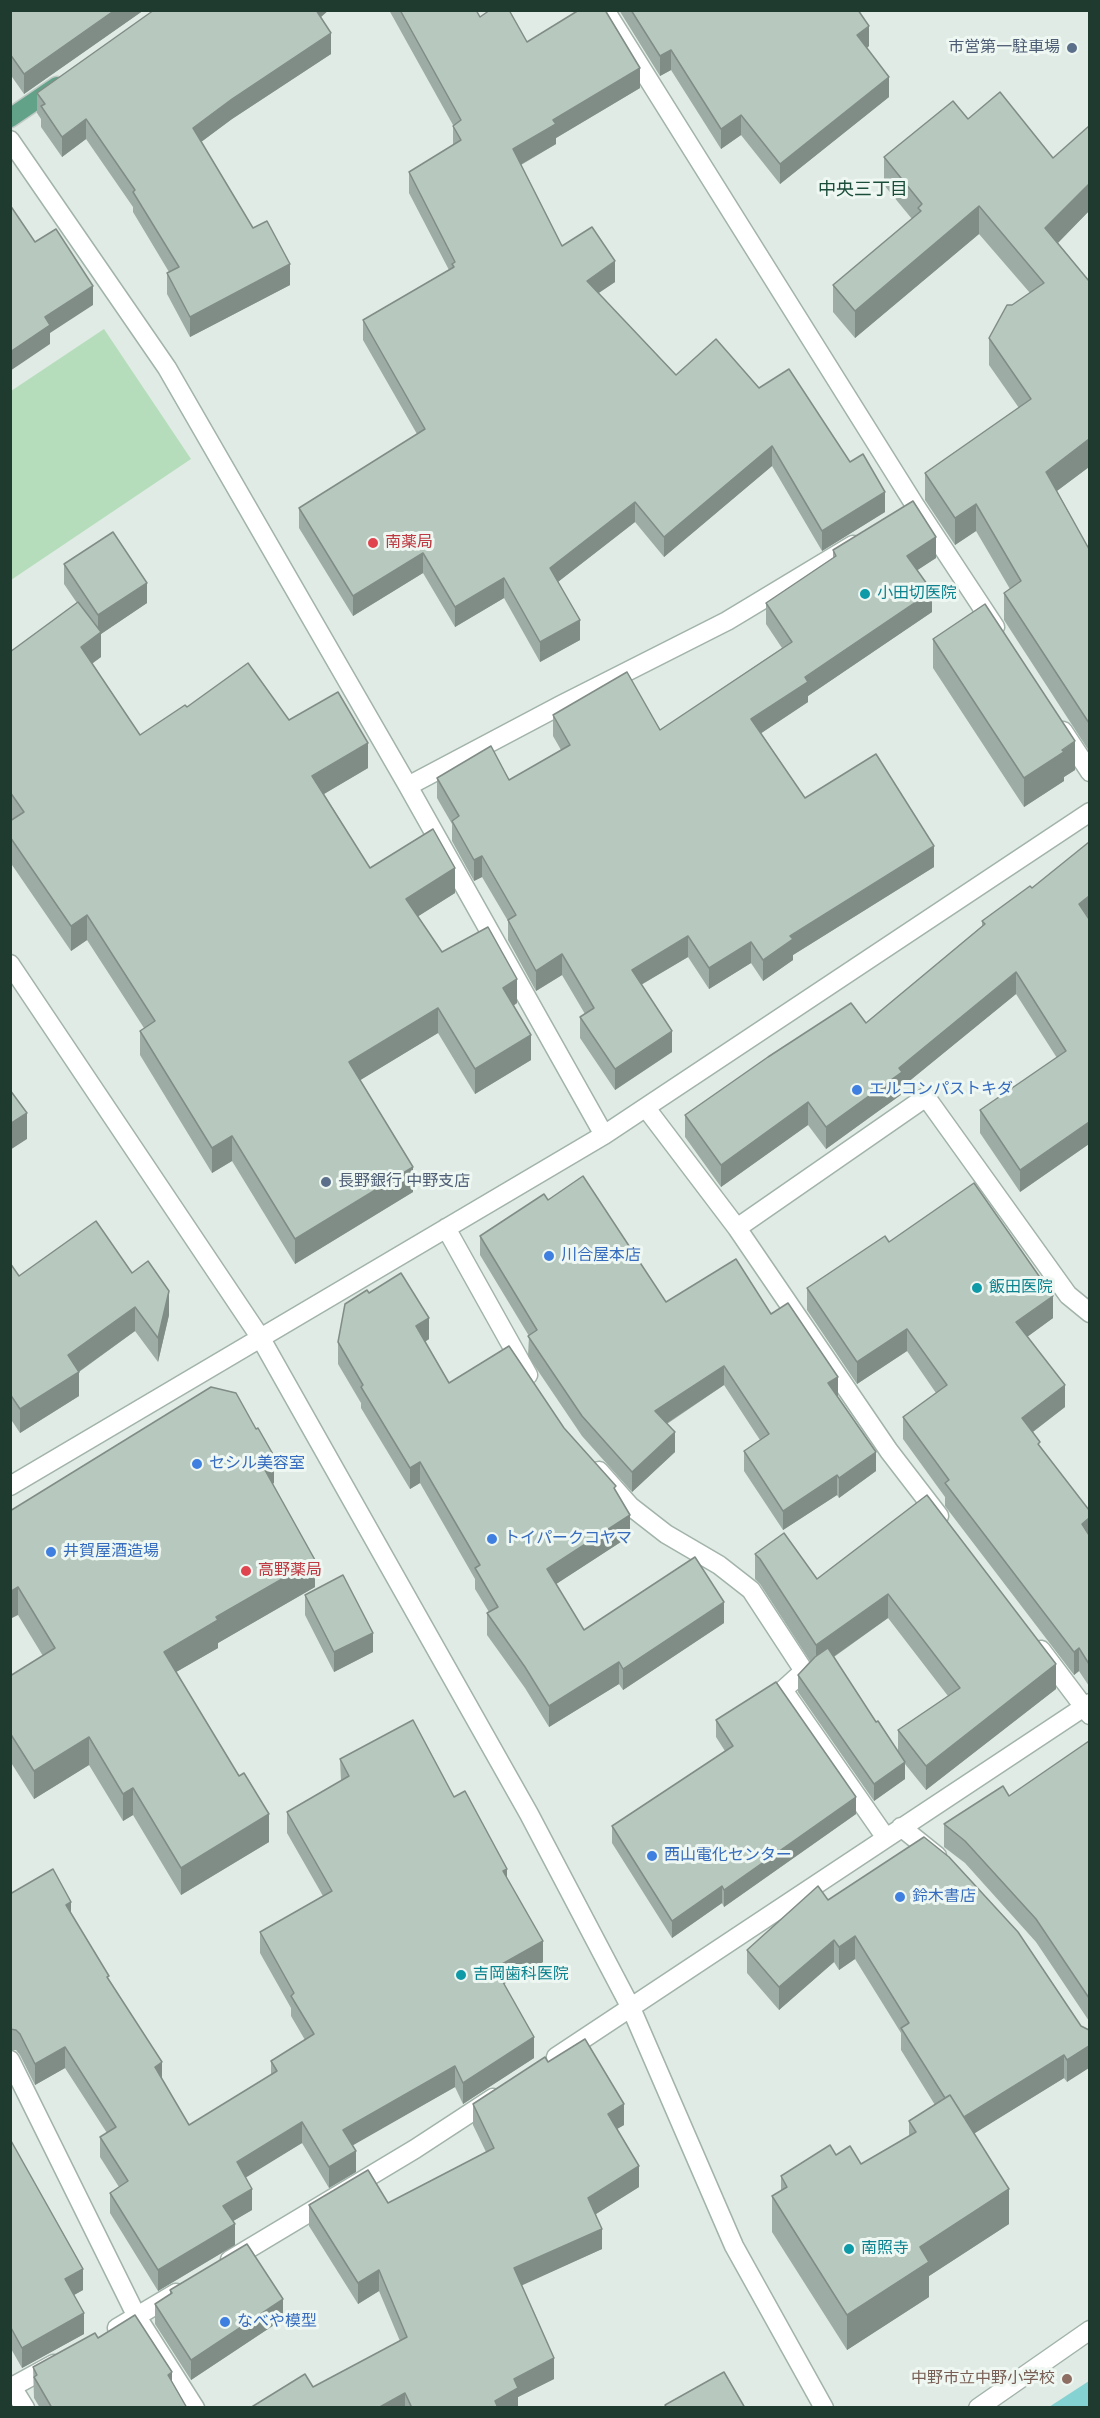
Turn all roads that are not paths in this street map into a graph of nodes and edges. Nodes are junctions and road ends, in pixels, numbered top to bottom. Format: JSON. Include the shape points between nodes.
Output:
{"nodes":[{"id":1,"x":605,"y":10,"type":"edge"},
{"id":2,"x":69,"y":78,"type":"edge"},
{"id":3,"x":10,"y":118,"type":"edge"},
{"id":4,"x":10,"y":140,"type":"edge"},
{"id":5,"x":916,"y":507,"type":"junction"},
{"id":6,"x":896,"y":519,"type":"edge"},
{"id":7,"x":866,"y":537,"type":"edge"},
{"id":8,"x":1006,"y":644,"type":"edge"},
{"id":9,"x":1051,"y":713,"type":"edge"},
{"id":10,"x":1089,"y":772,"type":"edge"},
{"id":11,"x":408,"y":786,"type":"junction"},
{"id":12,"x":1089,"y":812,"type":"edge"},
{"id":13,"x":10,"y":964,"type":"edge"},
{"id":14,"x":646,"y":1108,"type":"junction"},
{"id":15,"x":604,"y":1136,"type":"junction"},
{"id":16,"x":446,"y":1228,"type":"junction"},
{"id":17,"x":737,"y":1228,"type":"junction"},
{"id":18,"x":1089,"y":1313,"type":"edge"},
{"id":19,"x":260,"y":1337,"type":"junction"},
{"id":20,"x":535,"y":1386,"type":"edge"},
{"id":21,"x":588,"y":1459,"type":"edge"},
{"id":22,"x":10,"y":1486,"type":"edge"},
{"id":23,"x":947,"y":1527,"type":"edge"},
{"id":24,"x":1033,"y":1641,"type":"edge"},
{"id":25,"x":1088,"y":1708,"type":"edge"},
{"id":26,"x":894,"y":1833,"type":"junction"},
{"id":27,"x":948,"y":1864,"type":"edge"},
{"id":28,"x":631,"y":2008,"type":"junction"},
{"id":29,"x":10,"y":2060,"type":"edge"},
{"id":30,"x":543,"y":2066,"type":"edge"},
{"id":31,"x":503,"y":2091,"type":"edge"},
{"id":32,"x":216,"y":2269,"type":"edge"},
{"id":33,"x":186,"y":2287,"type":"edge"},
{"id":34,"x":137,"y":2317,"type":"junction"},
{"id":35,"x":1089,"y":2330,"type":"edge"},
{"id":36,"x":106,"y":2335,"type":"edge"},
{"id":37,"x":64,"y":2358,"type":"edge"},
{"id":38,"x":11,"y":2388,"type":"edge"},
{"id":39,"x":25,"y":2408,"type":"edge"},
{"id":40,"x":195,"y":2408,"type":"edge"},
{"id":41,"x":824,"y":2408,"type":"edge"},
{"id":42,"x":978,"y":2408,"type":"edge"}],
"edges":[{"from":1,"to":5,"type":"street"},
{"from":2,"to":3,"type":"main road"},
{"from":4,"to":11,"type":"street","via":[[167,368]]},
{"from":5,"to":6,"type":"street"},
{"from":5,"to":8,"type":"street"},
{"from":7,"to":11,"type":"street","via":[[727,621]]},
{"from":9,"to":10,"type":"street"},
{"from":11,"to":15,"type":"street"},
{"from":12,"to":14,"type":"street"},
{"from":13,"to":19,"type":"street"},
{"from":14,"to":15,"type":"street"},
{"from":14,"to":17,"type":"street"},
{"from":15,"to":16,"type":"street"},
{"from":16,"to":19,"type":"street"},
{"from":16,"to":20,"type":"street"},
{"from":17,"to":18,"type":"street","via":[[926,1097],[1068,1295]]},
{"from":17,"to":23,"type":"street","via":[[889,1451]]},
{"from":19,"to":22,"type":"street"},
{"from":19,"to":28,"type":"street","via":[[529,1814]]},
{"from":21,"to":26,"type":"street","via":[[630,1506],[751,1590],[804,1671],[783,1690]]},
{"from":24,"to":25,"type":"street"},
{"from":25,"to":26,"type":"street"},
{"from":26,"to":27,"type":"street"},
{"from":26,"to":28,"type":"street"},
{"from":28,"to":30,"type":"street"},
{"from":28,"to":41,"type":"street","via":[[735,2246]]},
{"from":29,"to":34,"type":"street"},
{"from":31,"to":32,"type":"street"},
{"from":33,"to":34,"type":"street"},
{"from":34,"to":36,"type":"street"},
{"from":34,"to":40,"type":"street"},
{"from":35,"to":42,"type":"street"},
{"from":37,"to":38,"type":"street"},
{"from":38,"to":39,"type":"street"}]}
